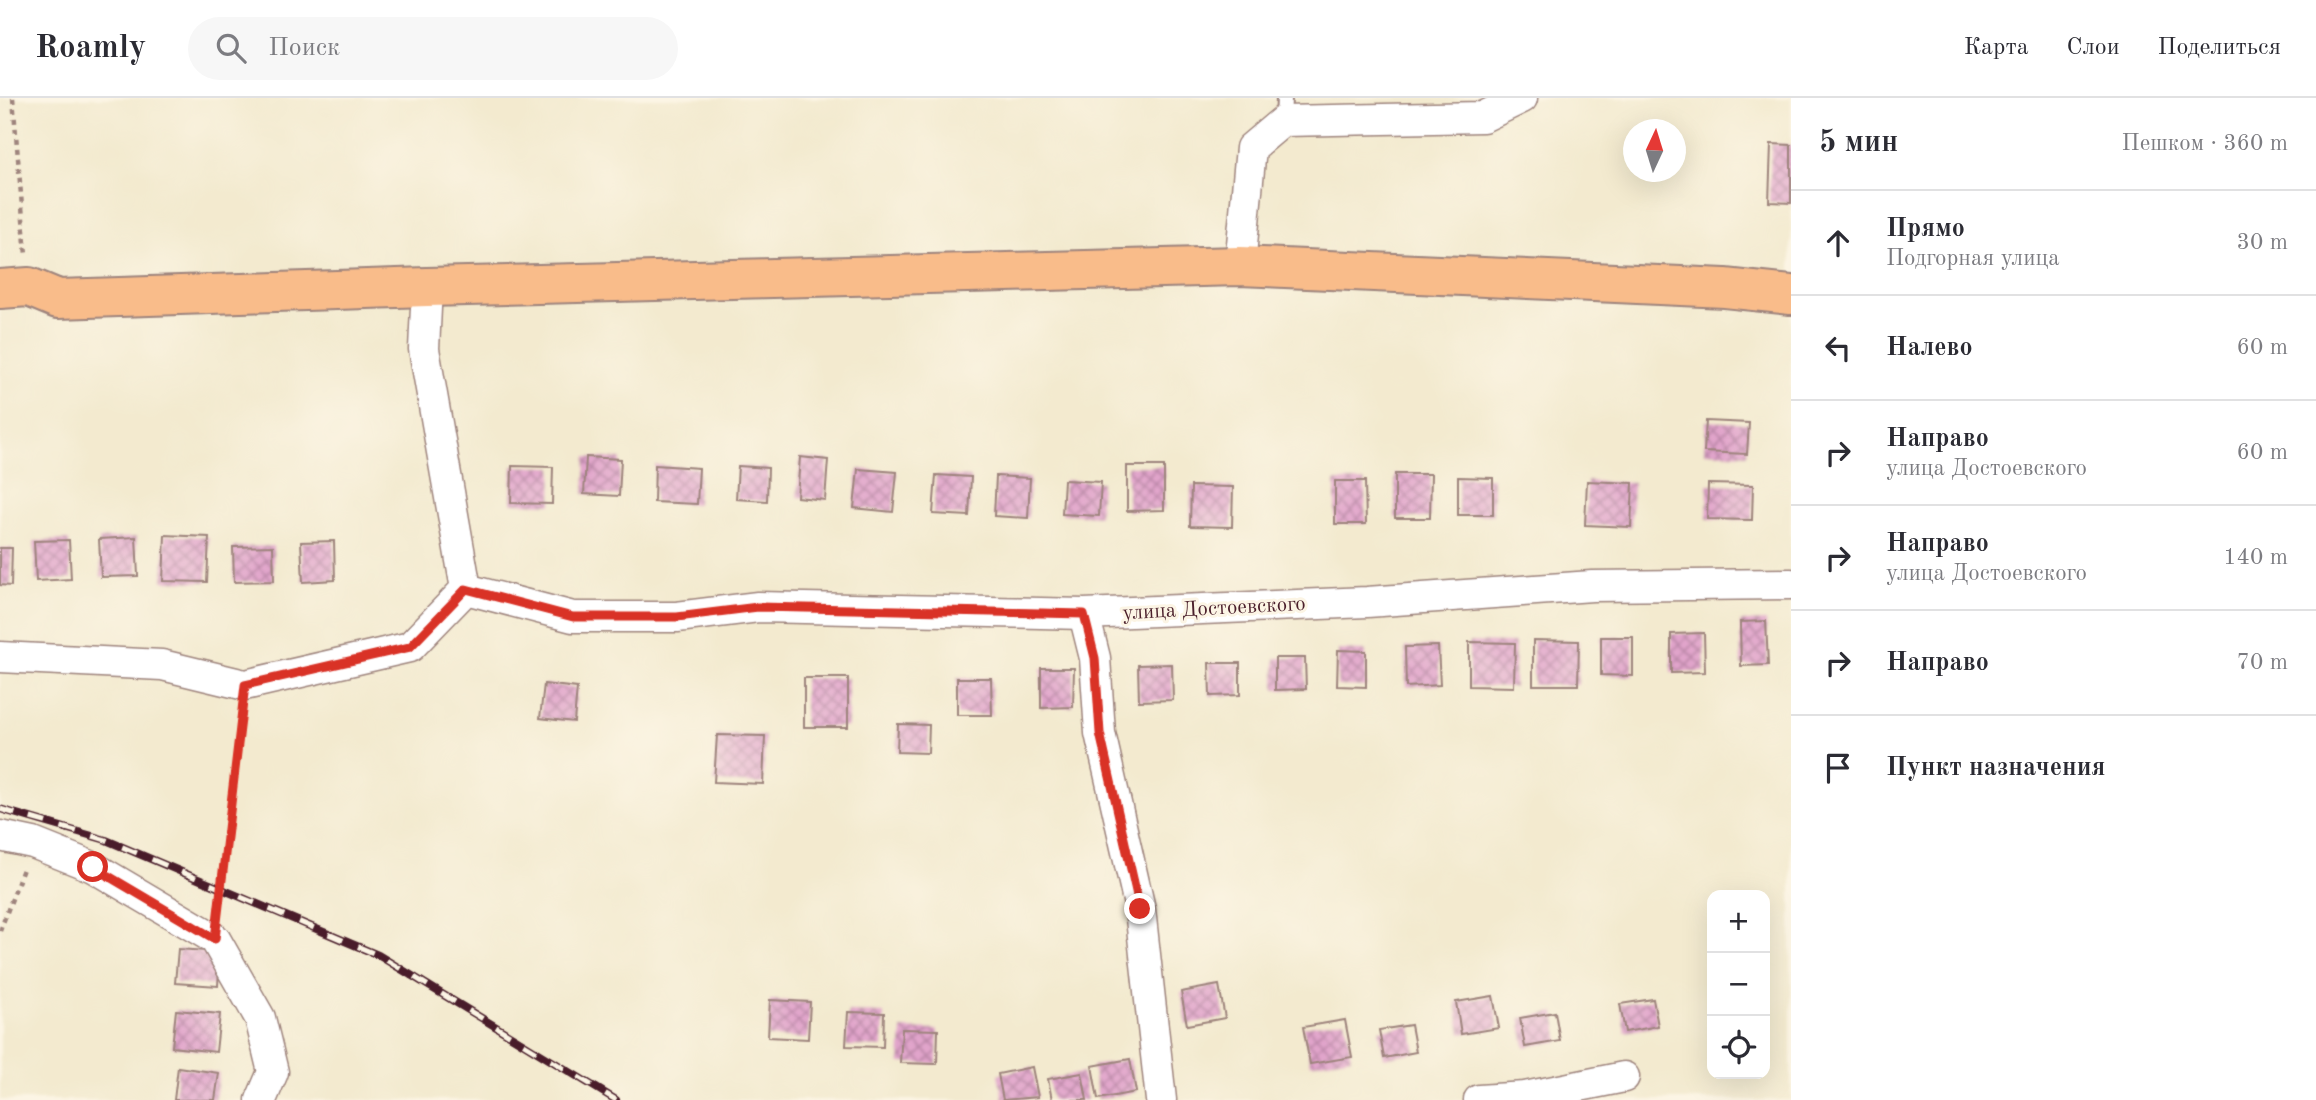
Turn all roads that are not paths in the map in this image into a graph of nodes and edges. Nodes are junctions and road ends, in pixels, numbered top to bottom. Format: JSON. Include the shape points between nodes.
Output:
{"nodes":[{"id":1,"x":1521,"y":98,"type":"edge"},
{"id":2,"x":1284,"y":110,"type":"edge"},
{"id":3,"x":1240,"y":266,"type":"junction"},
{"id":4,"x":427,"y":287,"type":"junction"},
{"id":5,"x":14,"y":288,"type":"edge"},
{"id":6,"x":1791,"y":295,"type":"edge"},
{"id":7,"x":1791,"y":584,"type":"edge"},
{"id":8,"x":466,"y":589,"type":"junction"},
{"id":9,"x":1084,"y":614,"type":"junction"},
{"id":10,"x":0,"y":657,"type":"edge"},
{"id":11,"x":0,"y":835,"type":"edge"},
{"id":12,"x":1624,"y":1077,"type":"dead end"},
{"id":13,"x":261,"y":1100,"type":"edge"},
{"id":14,"x":1161,"y":1100,"type":"edge"},
{"id":15,"x":1479,"y":1100,"type":"edge"}],
"edges":[{"from":1,"to":2,"type":"street","via":[[1483,117]]},
{"from":2,"to":3,"type":"street","via":[[1251,148]]},
{"from":3,"to":4,"type":"main road"},
{"from":3,"to":6,"type":"main road","via":[[1725,288]]},
{"from":4,"to":5,"type":"main road","via":[[58,299]]},
{"from":4,"to":8,"type":"street","via":[[424,349]]},
{"from":7,"to":9,"type":"street","name":"улица Достоевского","via":[[1592,586],[1367,602]]},
{"from":8,"to":9,"type":"street","name":"улица Достоевского","via":[[573,617],[677,617],[758,607]]},
{"from":8,"to":10,"type":"street","via":[[410,647],[245,685],[162,664]]},
{"from":9,"to":14,"type":"street","via":[[1095,658],[1100,733],[1140,909]]},
{"from":11,"to":13,"type":"street","via":[[93,867],[215,939],[260,1018],[273,1072]]},
{"from":12,"to":15,"type":"street","via":[[1525,1097]]}]}
